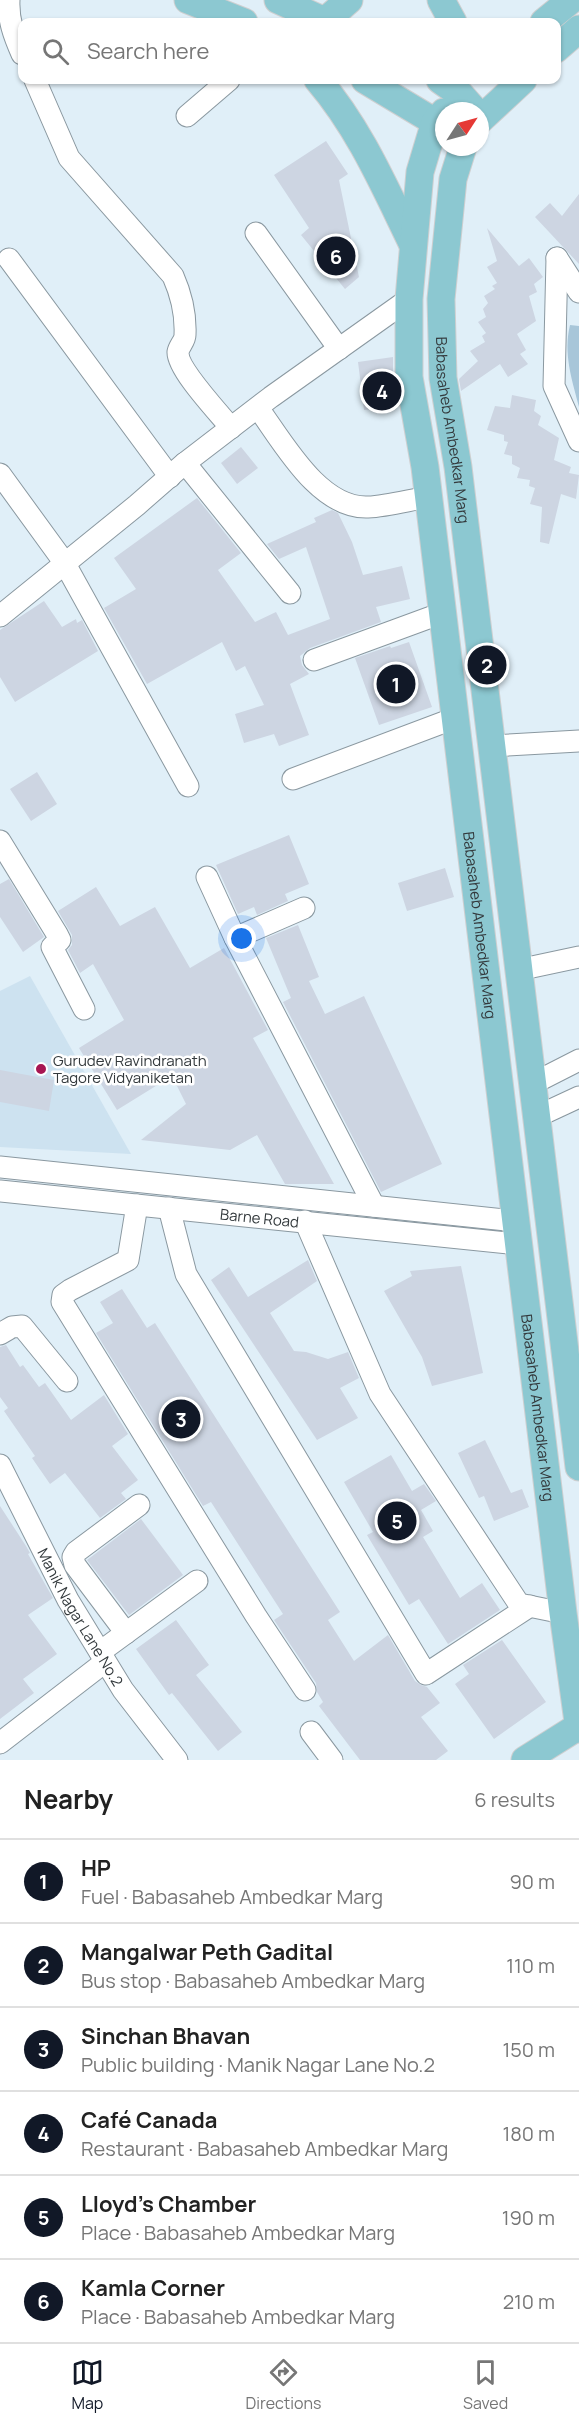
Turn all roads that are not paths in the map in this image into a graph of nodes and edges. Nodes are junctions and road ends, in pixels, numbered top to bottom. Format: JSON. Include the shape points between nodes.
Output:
{"nodes":[{"id":1,"x":9,"y":0,"type":"edge"},
{"id":2,"x":188,"y":0,"type":"edge"},
{"id":3,"x":278,"y":0,"type":"edge"},
{"id":4,"x":348,"y":0,"type":"edge"},
{"id":5,"x":439,"y":0,"type":"edge"},
{"id":6,"x":571,"y":0,"type":"edge"},
{"id":7,"x":234,"y":18,"type":"edge"},
{"id":8,"x":317,"y":18,"type":"edge"},
{"id":9,"x":330,"y":18,"type":"edge"},
{"id":10,"x":441,"y":18,"type":"edge"},
{"id":11,"x":450,"y":18,"type":"edge"},
{"id":12,"x":549,"y":18,"type":"edge"},
{"id":13,"x":579,"y":29,"type":"edge"},
{"id":14,"x":18,"y":45,"type":"edge"},
{"id":15,"x":561,"y":45,"type":"edge"},
{"id":16,"x":37,"y":84,"type":"edge"},
{"id":17,"x":225,"y":84,"type":"edge"},
{"id":18,"x":321,"y":84,"type":"edge"},
{"id":19,"x":377,"y":84,"type":"edge"},
{"id":20,"x":517,"y":85,"type":"edge"},
{"id":21,"x":484,"y":102,"type":"edge"},
{"id":22,"x":435,"y":104,"type":"edge"},
{"id":23,"x":187,"y":116,"type":"dead end"},
{"id":24,"x":435,"y":151,"type":"edge"},
{"id":25,"x":456,"y":156,"type":"edge"},
{"id":26,"x":256,"y":233,"type":"dead end"},
{"id":27,"x":413,"y":246,"type":"junction"},
{"id":28,"x":9,"y":259,"type":"dead end"},
{"id":29,"x":579,"y":292,"type":"edge"},
{"id":30,"x":409,"y":299,"type":"junction"},
{"id":31,"x":339,"y":349,"type":"junction"},
{"id":32,"x":258,"y":408,"type":"junction"},
{"id":33,"x":231,"y":428,"type":"junction"},
{"id":34,"x":579,"y":441,"type":"edge"},
{"id":35,"x":178,"y":470,"type":"junction"},
{"id":36,"x":0,"y":474,"type":"edge"},
{"id":37,"x":428,"y":497,"type":"junction"},
{"id":38,"x":64,"y":562,"type":"junction"},
{"id":39,"x":290,"y":593,"type":"dead end"},
{"id":40,"x":442,"y":613,"type":"junction"},
{"id":41,"x":0,"y":616,"type":"edge"},
{"id":42,"x":314,"y":660,"type":"dead end"},
{"id":43,"x":455,"y":718,"type":"junction"},
{"id":44,"x":579,"y":741,"type":"edge"},
{"id":45,"x":491,"y":746,"type":"junction"},
{"id":46,"x":293,"y":779,"type":"dead end"},
{"id":47,"x":188,"y":786,"type":"dead end"},
{"id":48,"x":0,"y":841,"type":"edge"},
{"id":49,"x":207,"y":877,"type":"dead end"},
{"id":50,"x":304,"y":908,"type":"dead end"},
{"id":51,"x":236,"y":938,"type":"junction"},
{"id":52,"x":579,"y":957,"type":"edge"},
{"id":53,"x":518,"y":970,"type":"junction"},
{"id":54,"x":84,"y":1010,"type":"dead end"},
{"id":55,"x":579,"y":1060,"type":"edge"},
{"id":56,"x":532,"y":1084,"type":"junction"},
{"id":57,"x":579,"y":1096,"type":"edge"},
{"id":58,"x":536,"y":1117,"type":"junction"},
{"id":59,"x":0,"y":1167,"type":"edge"},
{"id":60,"x":0,"y":1191,"type":"edge"},
{"id":61,"x":137,"y":1205,"type":"junction"},
{"id":62,"x":374,"y":1206,"type":"junction"},
{"id":63,"x":169,"y":1208,"type":"junction"},
{"id":64,"x":305,"y":1221,"type":"junction"},
{"id":65,"x":517,"y":1232,"type":"junction"},
{"id":66,"x":570,"y":1333,"type":"edge"},
{"id":67,"x":0,"y":1334,"type":"edge"},
{"id":68,"x":67,"y":1381,"type":"dead end"},
{"id":69,"x":579,"y":1467,"type":"edge"},
{"id":70,"x":2,"y":1473,"type":"edge"},
{"id":71,"x":139,"y":1505,"type":"dead end"},
{"id":72,"x":197,"y":1581,"type":"dead end"},
{"id":73,"x":530,"y":1606,"type":"junction"},
{"id":74,"x":563,"y":1613,"type":"junction"},
{"id":75,"x":126,"y":1633,"type":"junction"},
{"id":76,"x":103,"y":1657,"type":"junction"},
{"id":77,"x":305,"y":1690,"type":"dead end"},
{"id":78,"x":579,"y":1727,"type":"edge"},
{"id":79,"x":311,"y":1732,"type":"dead end"},
{"id":80,"x":0,"y":1743,"type":"edge"},
{"id":81,"x":177,"y":1760,"type":"edge"},
{"id":82,"x":332,"y":1760,"type":"edge"},
{"id":83,"x":525,"y":1760,"type":"edge"}],
"edges":[{"from":1,"to":14,"type":"street","via":[[8,13]]},
{"from":2,"to":7,"type":"main road"},
{"from":3,"to":8,"type":"main road"},
{"from":4,"to":9,"type":"main road"},
{"from":5,"to":10,"type":"main road"},
{"from":5,"to":11,"type":"main road"},
{"from":6,"to":12,"type":"main road"},
{"from":13,"to":15,"type":"main road"},
{"from":16,"to":33,"type":"street","via":[[69,158],[173,276],[184,314],[185,337],[178,351],[182,365]]},
{"from":17,"to":23,"type":"street"},
{"from":18,"to":27,"type":"main road","via":[[367,151]]},
{"from":19,"to":22,"type":"main road"},
{"from":20,"to":21,"type":"main road"},
{"from":24,"to":27,"type":"main road","name":"Babasaheb Ambedkar Marg","via":[[420,172]]},
{"from":25,"to":45,"type":"main road","name":"Babasaheb Ambedkar Marg","via":[[441,299],[443,378],[458,466]]},
{"from":26,"to":31,"type":"street"},
{"from":27,"to":30,"type":"main road","name":"Babasaheb Ambedkar Marg"},
{"from":28,"to":35,"type":"street"},
{"from":29,"to":34,"type":"street","via":[[557,258],[554,386]]},
{"from":30,"to":31,"type":"street"},
{"from":30,"to":37,"type":"main road","name":"Babasaheb Ambedkar Marg","via":[[410,377]]},
{"from":31,"to":32,"type":"street"},
{"from":32,"to":33,"type":"street"},
{"from":32,"to":37,"type":"street","via":[[319,488],[342,502],[366,507]]},
{"from":33,"to":35,"type":"street"},
{"from":35,"to":38,"type":"street"},
{"from":35,"to":39,"type":"street"},
{"from":36,"to":38,"type":"street"},
{"from":37,"to":40,"type":"main road","name":"Babasaheb Ambedkar Marg"},
{"from":38,"to":41,"type":"street"},
{"from":38,"to":47,"type":"street"},
{"from":40,"to":42,"type":"street"},
{"from":40,"to":43,"type":"main road","name":"Babasaheb Ambedkar Marg"},
{"from":43,"to":46,"type":"street"},
{"from":43,"to":65,"type":"main road","name":"Babasaheb Ambedkar Marg"},
{"from":44,"to":45,"type":"street"},
{"from":45,"to":53,"type":"main road","name":"Babasaheb Ambedkar Marg"},
{"from":48,"to":54,"type":"street","via":[[60,940],[52,948]]},
{"from":49,"to":51,"type":"street"},
{"from":50,"to":51,"type":"street"},
{"from":51,"to":62,"type":"street"},
{"from":52,"to":53,"type":"street"},
{"from":53,"to":56,"type":"main road","name":"Babasaheb Ambedkar Marg"},
{"from":55,"to":56,"type":"street"},
{"from":56,"to":58,"type":"main road","name":"Babasaheb Ambedkar Marg"},
{"from":57,"to":58,"type":"street"},
{"from":58,"to":66,"type":"main road","name":"Babasaheb Ambedkar Marg"},
{"from":59,"to":62,"type":"street","name":"Barne Road"},
{"from":60,"to":61,"type":"street","name":"Barne Road"},
{"from":61,"to":63,"type":"street","name":"Barne Road"},
{"from":61,"to":77,"type":"street","via":[[128,1260],[70,1290],[63,1295],[62,1302]]},
{"from":62,"to":65,"type":"street","name":"Barne Road"},
{"from":63,"to":64,"type":"street","name":"Barne Road"},
{"from":63,"to":73,"type":"street","via":[[186,1274],[426,1674]]},
{"from":64,"to":65,"type":"street","name":"Barne Road"},
{"from":64,"to":73,"type":"street","via":[[380,1394],[519,1604]]},
{"from":65,"to":74,"type":"main road","name":"Babasaheb Ambedkar Marg"},
{"from":66,"to":69,"type":"main road","name":"Babasaheb Ambedkar Marg"},
{"from":67,"to":68,"type":"street","via":[[22,1326]]},
{"from":70,"to":76,"type":"street","name":"Manik Nagar Lane No.2","via":[[68,1600]]},
{"from":71,"to":75,"type":"street","via":[[73,1557]]},
{"from":72,"to":75,"type":"street"},
{"from":73,"to":74,"type":"street"},
{"from":74,"to":78,"type":"main road","name":"Babasaheb Ambedkar Marg"},
{"from":75,"to":76,"type":"street"},
{"from":76,"to":80,"type":"street"},
{"from":76,"to":81,"type":"street","name":"Manik Nagar Lane No.2","via":[[123,1690]]},
{"from":78,"to":83,"type":"main road"},
{"from":79,"to":82,"type":"street"}]}
